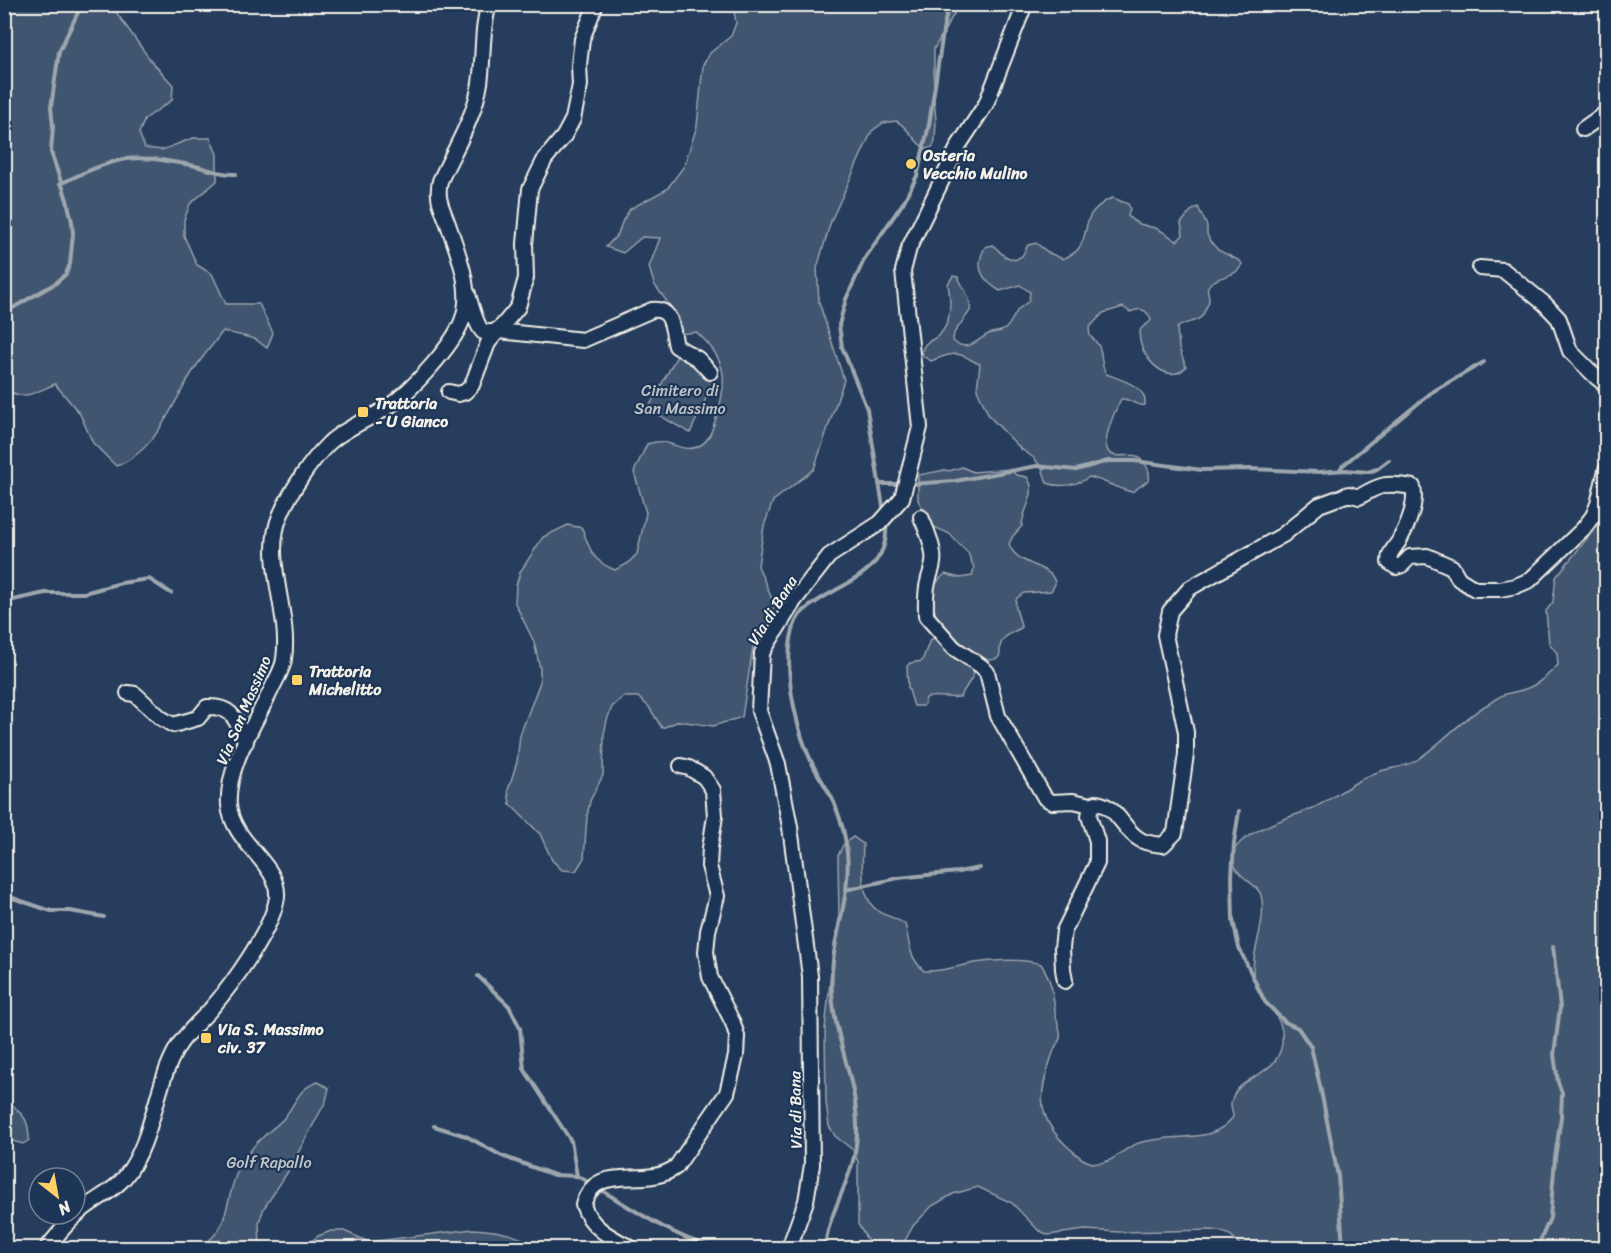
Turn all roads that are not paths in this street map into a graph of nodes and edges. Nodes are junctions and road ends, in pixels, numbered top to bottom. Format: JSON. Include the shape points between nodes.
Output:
{"nodes":[{"id":1,"x":489,"y":4,"type":"edge"},
{"id":2,"x":596,"y":4,"type":"edge"},
{"id":3,"x":1025,"y":4,"type":"edge"},
{"id":4,"x":1606,"y":113,"type":"edge"},
{"id":5,"x":1583,"y":129,"type":"dead end"},
{"id":6,"x":1480,"y":268,"type":"dead end"},
{"id":7,"x":467,"y":292,"type":"junction"},
{"id":8,"x":501,"y":329,"type":"junction"},
{"id":9,"x":711,"y":372,"type":"dead end"},
{"id":10,"x":1606,"y":385,"type":"edge"},
{"id":11,"x":449,"y":392,"type":"dead end"},
{"id":12,"x":1606,"y":470,"type":"edge"},
{"id":13,"x":921,"y":517,"type":"dead end"},
{"id":14,"x":128,"y":693,"type":"dead end"},
{"id":15,"x":246,"y":742,"type":"junction"},
{"id":16,"x":681,"y":766,"type":"dead end"},
{"id":17,"x":1091,"y":806,"type":"junction"},
{"id":18,"x":1065,"y":981,"type":"dead end"},
{"id":19,"x":47,"y":1248,"type":"edge"},
{"id":20,"x":631,"y":1248,"type":"edge"},
{"id":21,"x":789,"y":1248,"type":"edge"}],
"edges":[{"from":1,"to":7,"type":"street","name":"Via San Massimo","via":[[475,104],[437,194]]},
{"from":2,"to":8,"type":"street","via":[[582,39],[580,85],[573,120],[544,159],[530,189],[526,279],[518,307]]},
{"from":3,"to":21,"type":"street","name":"Via di Bana","via":[[986,104],[959,145],[909,248],[903,271],[920,427],[902,498],[880,523],[829,556],[794,601],[762,653],[759,711],[778,764],[810,976],[813,1165],[806,1201]]},
{"from":4,"to":5,"type":"street"},
{"from":6,"to":10,"type":"street","via":[[1503,270],[1545,304],[1559,319],[1570,351]]},
{"from":7,"to":8,"type":"street","via":[[477,326],[483,332]]},
{"from":7,"to":15,"type":"street","name":"Via San Massimo","via":[[462,321],[444,351],[392,405],[331,441],[303,475],[280,517],[273,545],[286,636],[284,663]]},
{"from":8,"to":9,"type":"street","via":[[583,340],[661,309],[669,317],[676,346]]},
{"from":8,"to":11,"type":"street","via":[[488,343],[472,385],[465,392]]},
{"from":12,"to":17,"type":"street","via":[[1593,516],[1530,580],[1516,586],[1475,589],[1459,579],[1452,567],[1427,556],[1410,557],[1396,567],[1389,562],[1416,498],[1413,487],[1394,484],[1377,485],[1359,497],[1349,495],[1319,505],[1283,535],[1190,588],[1170,611],[1165,635],[1186,732],[1175,833],[1163,845],[1142,841],[1106,806]]},
{"from":13,"to":17,"type":"street","via":[[934,556],[926,616],[954,648],[987,672],[998,716],[1045,798]]},
{"from":14,"to":15,"type":"street","via":[[135,694],[173,725],[198,718],[207,707],[229,712],[238,720]]},
{"from":15,"to":19,"type":"street","name":"Via San Massimo","via":[[234,767],[228,806],[235,827],[272,874],[278,894],[273,915],[218,1001],[179,1044],[142,1146],[126,1176],[82,1210]]},
{"from":16,"to":20,"type":"street","via":[[704,777],[713,790],[716,816],[709,866],[717,897],[706,952],[710,977],[737,1036],[736,1056],[727,1093],[676,1167],[657,1177],[604,1179],[586,1195],[583,1205],[593,1223]]},
{"from":17,"to":18,"type":"street","via":[[1089,816],[1097,841],[1097,863],[1064,931]]}]}
